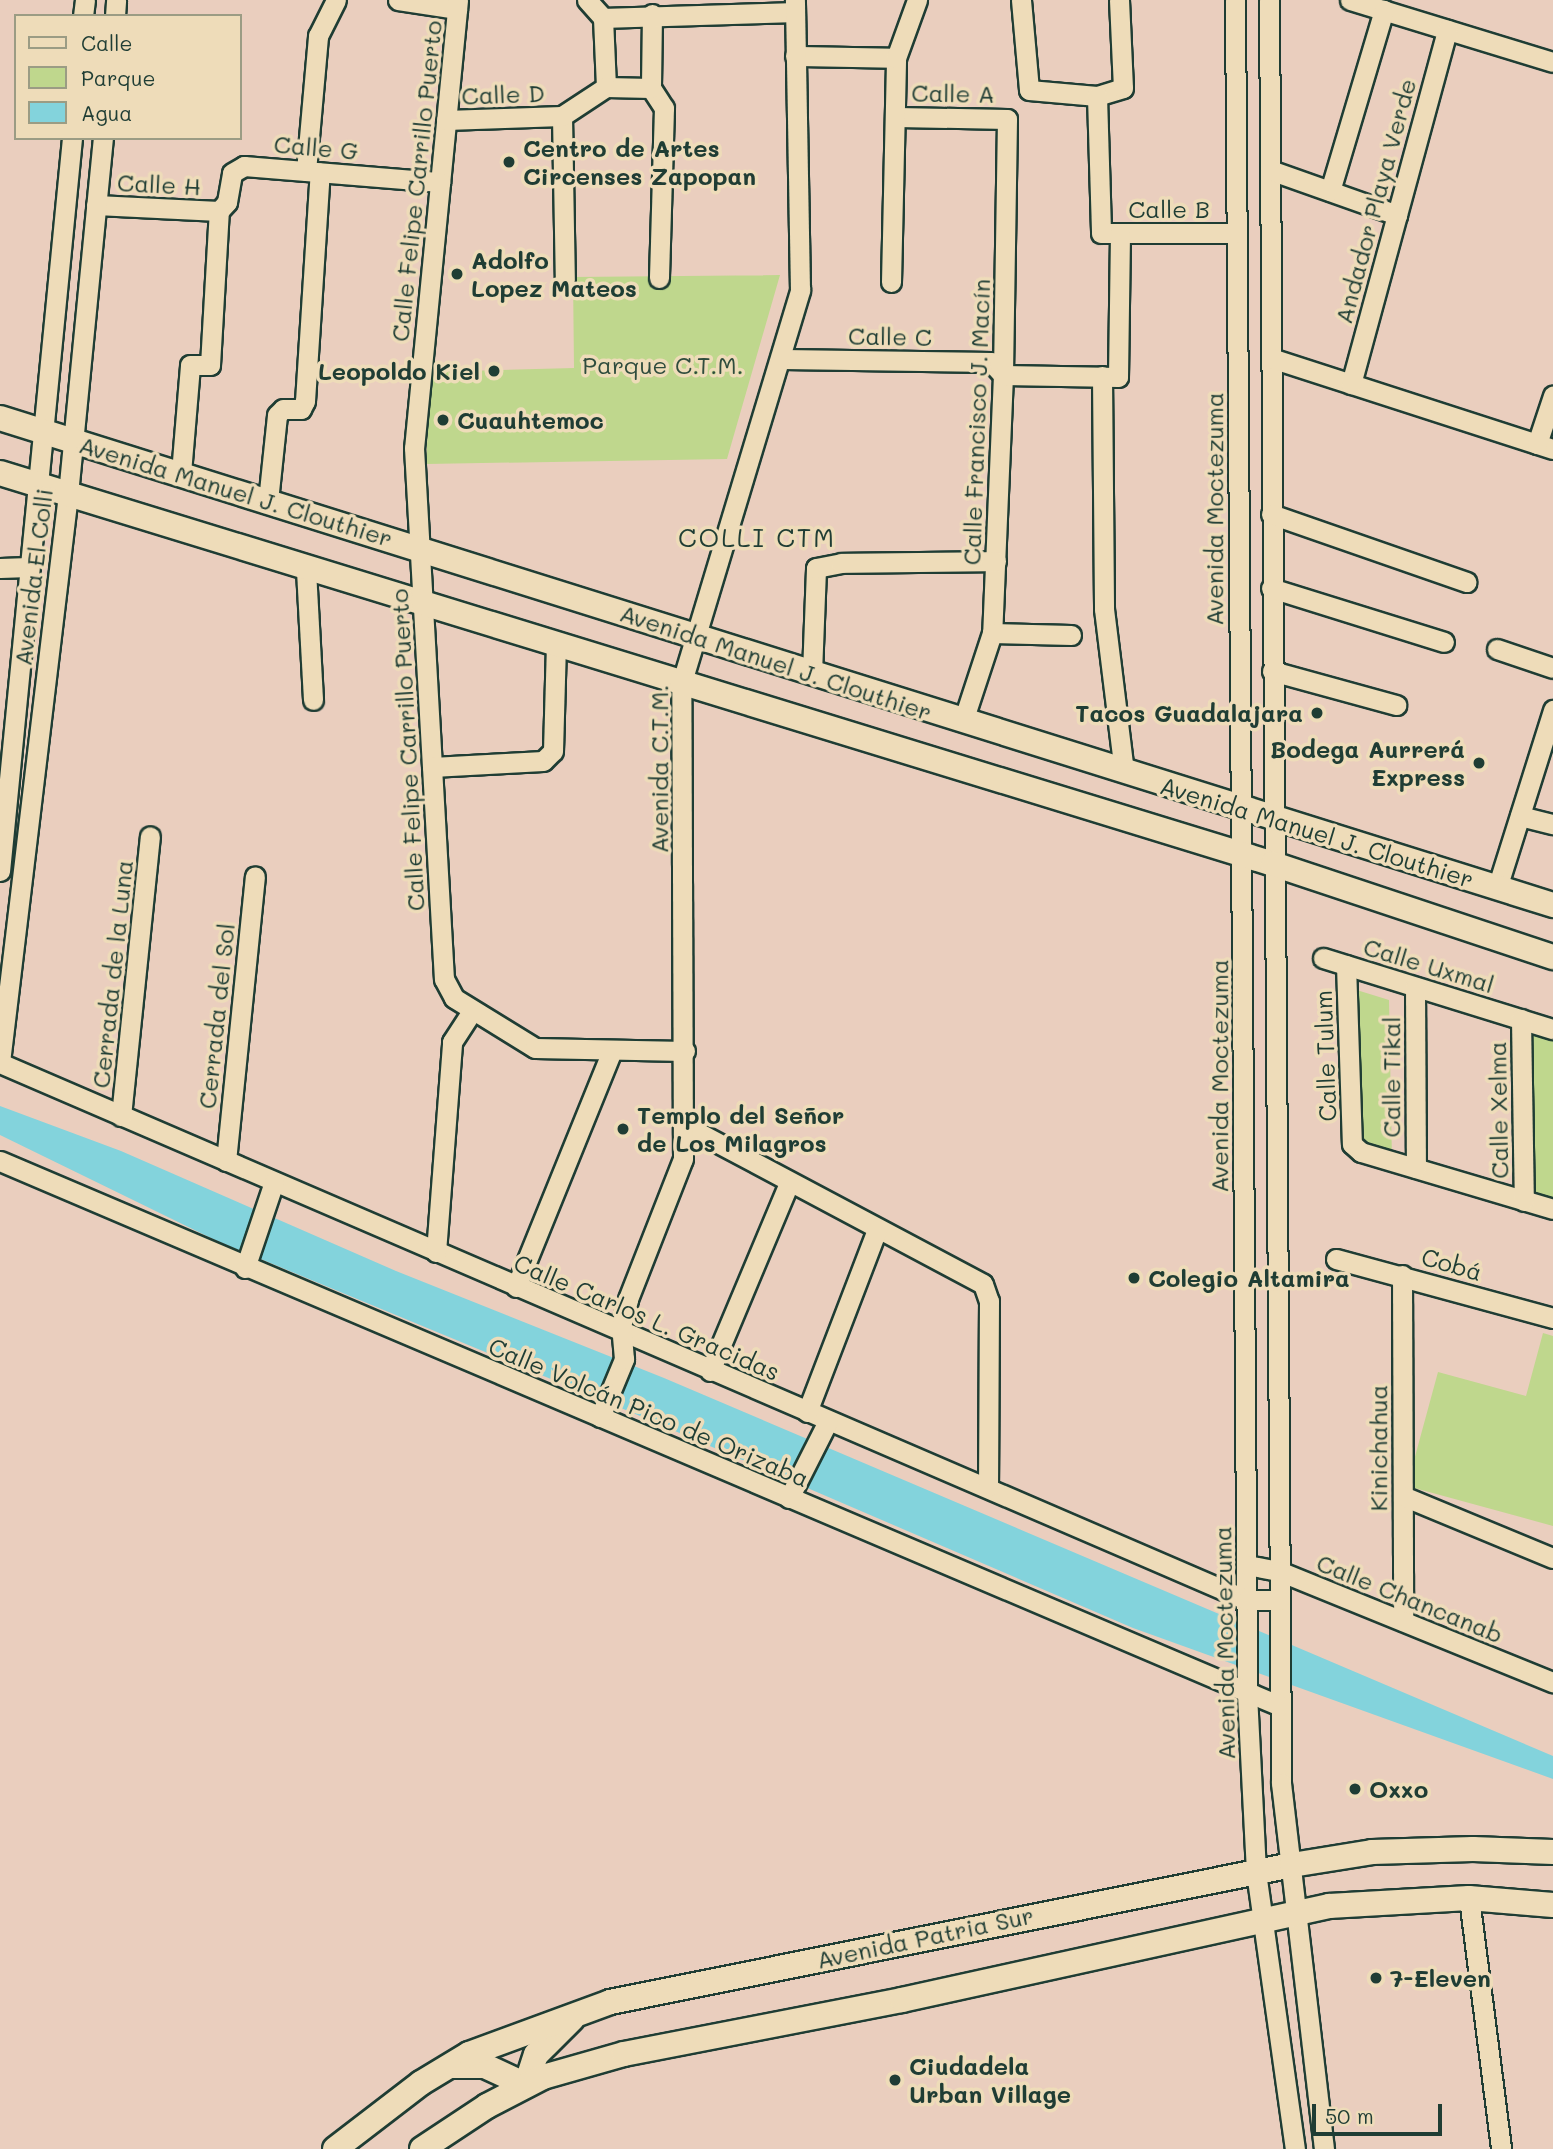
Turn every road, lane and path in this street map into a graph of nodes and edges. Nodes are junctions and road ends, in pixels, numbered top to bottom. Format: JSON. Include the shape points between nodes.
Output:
{"nodes":[{"id":1,"x":336,"y":0,"type":"edge"},
{"id":2,"x":398,"y":0,"type":"edge"},
{"id":3,"x":587,"y":0,"type":"edge"},
{"id":4,"x":916,"y":0,"type":"edge"},
{"id":5,"x":1021,"y":0,"type":"edge"},
{"id":6,"x":1119,"y":0,"type":"edge"},
{"id":7,"x":1235,"y":0,"type":"edge"},
{"id":8,"x":1269,"y":0,"type":"edge"},
{"id":9,"x":1369,"y":4,"type":"edge"},
{"id":10,"x":457,"y":5,"type":"edge"},
{"id":11,"x":795,"y":6,"type":"edge"},
{"id":12,"x":681,"y":7,"type":"edge"},
{"id":13,"x":652,"y":15,"type":"junction"},
{"id":14,"x":603,"y":18,"type":"junction"},
{"id":15,"x":1447,"y":30,"type":"junction"},
{"id":16,"x":795,"y":57,"type":"junction"},
{"id":17,"x":896,"y":58,"type":"junction"},
{"id":18,"x":1553,"y":62,"type":"edge"},
{"id":19,"x":606,"y":87,"type":"junction"},
{"id":20,"x":651,"y":88,"type":"junction"},
{"id":21,"x":1097,"y":96,"type":"junction"},
{"id":22,"x":562,"y":116,"type":"junction"},
{"id":23,"x":897,"y":117,"type":"junction"},
{"id":24,"x":1007,"y":119,"type":"joint"},
{"id":25,"x":446,"y":120,"type":"junction"},
{"id":26,"x":72,"y":140,"type":"edge"},
{"id":27,"x":103,"y":140,"type":"edge"},
{"id":28,"x":1270,"y":170,"type":"junction"},
{"id":29,"x":313,"y":171,"type":"junction"},
{"id":30,"x":440,"y":182,"type":"junction"},
{"id":31,"x":1330,"y":191,"type":"junction"},
{"id":32,"x":96,"y":205,"type":"junction"},
{"id":33,"x":219,"y":211,"type":"junction"},
{"id":34,"x":1397,"y":215,"type":"junction"},
{"id":35,"x":1110,"y":233,"type":"junction"},
{"id":36,"x":1237,"y":233,"type":"junction"},
{"id":37,"x":659,"y":278,"type":"dead end"},
{"id":38,"x":565,"y":280,"type":"dead end"},
{"id":39,"x":891,"y":282,"type":"dead end"},
{"id":40,"x":1271,"y":358,"type":"junction"},
{"id":41,"x":783,"y":359,"type":"junction"},
{"id":42,"x":1003,"y":375,"type":"junction"},
{"id":43,"x":1110,"y":377,"type":"junction"},
{"id":44,"x":1351,"y":384,"type":"junction"},
{"id":45,"x":1553,"y":396,"type":"edge"},
{"id":46,"x":0,"y":418,"type":"edge"},
{"id":47,"x":44,"y":432,"type":"junction"},
{"id":48,"x":73,"y":440,"type":"junction"},
{"id":49,"x":1545,"y":447,"type":"edge"},
{"id":50,"x":0,"y":473,"type":"edge"},
{"id":51,"x":181,"y":473,"type":"junction"},
{"id":52,"x":37,"y":484,"type":"junction"},
{"id":53,"x":68,"y":494,"type":"junction"},
{"id":54,"x":268,"y":501,"type":"junction"},
{"id":55,"x":1271,"y":514,"type":"junction"},
{"id":56,"x":419,"y":549,"type":"junction"},
{"id":57,"x":996,"y":561,"type":"junction"},
{"id":58,"x":29,"y":567,"type":"junction"},
{"id":59,"x":0,"y":568,"type":"edge"},
{"id":60,"x":306,"y":570,"type":"junction"},
{"id":61,"x":1466,"y":582,"type":"dead end"},
{"id":62,"x":1271,"y":588,"type":"junction"},
{"id":63,"x":424,"y":605,"type":"junction"},
{"id":64,"x":992,"y":633,"type":"junction"},
{"id":65,"x":1071,"y":635,"type":"dead end"},
{"id":66,"x":693,"y":636,"type":"junction"},
{"id":67,"x":1444,"y":642,"type":"dead end"},
{"id":68,"x":556,"y":645,"type":"junction"},
{"id":69,"x":1497,"y":649,"type":"dead end"},
{"id":70,"x":1553,"y":668,"type":"edge"},
{"id":71,"x":1272,"y":671,"type":"junction"},
{"id":72,"x":812,"y":673,"type":"junction"},
{"id":73,"x":681,"y":685,"type":"junction"},
{"id":74,"x":313,"y":700,"type":"dead end"},
{"id":75,"x":1396,"y":705,"type":"dead end"},
{"id":76,"x":1553,"y":710,"type":"edge"},
{"id":77,"x":962,"y":721,"type":"junction"},
{"id":78,"x":432,"y":767,"type":"junction"},
{"id":79,"x":1124,"y":771,"type":"junction"},
{"id":80,"x":1241,"y":808,"type":"junction"},
{"id":81,"x":1520,"y":816,"type":"junction"},
{"id":82,"x":1272,"y":817,"type":"junction"},
{"id":83,"x":1553,"y":824,"type":"edge"},
{"id":84,"x":150,"y":837,"type":"dead end"},
{"id":85,"x":1242,"y":855,"type":"junction"},
{"id":86,"x":1273,"y":864,"type":"junction"},
{"id":87,"x":0,"y":871,"type":"edge"},
{"id":88,"x":254,"y":876,"type":"dead end"},
{"id":89,"x":1497,"y":888,"type":"junction"},
{"id":90,"x":1553,"y":905,"type":"edge"},
{"id":91,"x":1553,"y":957,"type":"edge"},
{"id":92,"x":1323,"y":958,"type":"dead end"},
{"id":93,"x":1346,"y":965,"type":"junction"},
{"id":94,"x":1415,"y":986,"type":"junction"},
{"id":95,"x":472,"y":1011,"type":"junction"},
{"id":96,"x":1521,"y":1019,"type":"junction"},
{"id":97,"x":1553,"y":1029,"type":"edge"},
{"id":98,"x":612,"y":1051,"type":"junction"},
{"id":99,"x":685,"y":1051,"type":"junction"},
{"id":100,"x":0,"y":1063,"type":"edge"},
{"id":101,"x":121,"y":1116,"type":"junction"},
{"id":102,"x":686,"y":1126,"type":"junction"},
{"id":103,"x":0,"y":1160,"type":"edge"},
{"id":104,"x":226,"y":1161,"type":"junction"},
{"id":105,"x":1416,"y":1168,"type":"junction"},
{"id":106,"x":274,"y":1182,"type":"junction"},
{"id":107,"x":789,"y":1183,"type":"junction"},
{"id":108,"x":1524,"y":1200,"type":"junction"},
{"id":109,"x":1553,"y":1209,"type":"edge"},
{"id":110,"x":877,"y":1230,"type":"junction"},
{"id":111,"x":436,"y":1252,"type":"junction"},
{"id":112,"x":1336,"y":1259,"type":"dead end"},
{"id":113,"x":245,"y":1268,"type":"junction"},
{"id":114,"x":1402,"y":1275,"type":"junction"},
{"id":115,"x":516,"y":1287,"type":"junction"},
{"id":116,"x":1553,"y":1318,"type":"edge"},
{"id":117,"x":622,"y":1333,"type":"junction"},
{"id":118,"x":710,"y":1371,"type":"junction"},
{"id":119,"x":602,"y":1411,"type":"junction"},
{"id":120,"x":807,"y":1412,"type":"junction"},
{"id":121,"x":824,"y":1429,"type":"junction"},
{"id":122,"x":988,"y":1487,"type":"junction"},
{"id":123,"x":792,"y":1492,"type":"junction"},
{"id":124,"x":1403,"y":1496,"type":"junction"},
{"id":125,"x":1553,"y":1558,"type":"edge"},
{"id":126,"x":1247,"y":1566,"type":"junction"},
{"id":127,"x":1279,"y":1571,"type":"junction"},
{"id":128,"x":1279,"y":1600,"type":"junction"},
{"id":129,"x":1247,"y":1610,"type":"junction"},
{"id":130,"x":1403,"y":1621,"type":"junction"},
{"id":131,"x":1553,"y":1682,"type":"edge"},
{"id":132,"x":1247,"y":1684,"type":"junction"},
{"id":133,"x":1280,"y":1700,"type":"junction"},
{"id":134,"x":1553,"y":1852,"type":"edge"},
{"id":135,"x":1292,"y":1865,"type":"junction"},
{"id":136,"x":1256,"y":1872,"type":"junction"},
{"id":137,"x":1469,"y":1898,"type":"junction"},
{"id":138,"x":1553,"y":1905,"type":"edge"},
{"id":139,"x":1297,"y":1911,"type":"junction"},
{"id":140,"x":1263,"y":1918,"type":"junction"},
{"id":141,"x":581,"y":2012,"type":"junction"},
{"id":142,"x":449,"y":2066,"type":"junction"},
{"id":143,"x":526,"y":2085,"type":"junction"},
{"id":144,"x":335,"y":2149,"type":"edge"},
{"id":145,"x":422,"y":2149,"type":"edge"},
{"id":146,"x":1294,"y":2149,"type":"edge"},
{"id":147,"x":1324,"y":2149,"type":"edge"},
{"id":148,"x":1502,"y":2149,"type":"edge"}],
"edges":[{"from":1,"to":29,"type":"street","via":[[318,36]]},
{"from":2,"to":10,"type":"street"},
{"from":3,"to":14,"type":"street"},
{"from":4,"to":17,"type":"street"},
{"from":5,"to":21,"type":"street","via":[[1029,90]]},
{"from":6,"to":21,"type":"street","via":[[1123,88]]},
{"from":7,"to":36,"type":"street","name":"Avenida Moctezuma"},
{"from":8,"to":28,"type":"street"},
{"from":9,"to":15,"type":"street"},
{"from":9,"to":31,"type":"street"},
{"from":10,"to":25,"type":"street","name":"Calle Felipe Carrillo Puerto"},
{"from":11,"to":12,"type":"street"},
{"from":11,"to":16,"type":"street","name":"Avenida C.T.M."},
{"from":12,"to":13,"type":"street"},
{"from":13,"to":14,"type":"street"},
{"from":13,"to":20,"type":"street"},
{"from":14,"to":19,"type":"street"},
{"from":15,"to":18,"type":"street"},
{"from":15,"to":34,"type":"street","name":"Andador Playa Verde"},
{"from":16,"to":17,"type":"street"},
{"from":16,"to":41,"type":"street","name":"Avenida C.T.M.","via":[[800,290]]},
{"from":17,"to":23,"type":"street"},
{"from":19,"to":20,"type":"street"},
{"from":19,"to":22,"type":"street"},
{"from":20,"to":37,"type":"street","via":[[664,108]]},
{"from":21,"to":35,"type":"street"},
{"from":22,"to":25,"type":"street","name":"Calle D"},
{"from":22,"to":38,"type":"street"},
{"from":23,"to":24,"type":"street","name":"Calle A"},
{"from":23,"to":39,"type":"street"},
{"from":24,"to":42,"type":"street","name":"Calle Francisco J. Macín"},
{"from":25,"to":30,"type":"street","name":"Calle Felipe Carrillo Puerto"},
{"from":26,"to":47,"type":"street","name":"Avenida El Colli"},
{"from":27,"to":32,"type":"street","name":"Avenida El Colli"},
{"from":28,"to":31,"type":"street"},
{"from":28,"to":40,"type":"street"},
{"from":29,"to":30,"type":"street","name":"Calle G"},
{"from":29,"to":33,"type":"street","name":"Calle G","via":[[237,168],[230,178],[227,202]]},
{"from":29,"to":54,"type":"street","via":[[306,401],[301,409],[283,409],[277,415]]},
{"from":30,"to":56,"type":"street","name":"Calle Felipe Carrillo Puerto","via":[[414,448]]},
{"from":31,"to":34,"type":"street"},
{"from":32,"to":33,"type":"street","name":"Calle H"},
{"from":32,"to":48,"type":"street","name":"Avenida El Colli"},
{"from":33,"to":51,"type":"street","via":[[210,365],[190,365]]},
{"from":34,"to":44,"type":"street","name":"Andador Playa Verde"},
{"from":35,"to":36,"type":"street","name":"Calle B"},
{"from":35,"to":43,"type":"street"},
{"from":36,"to":80,"type":"street","name":"Avenida Moctezuma"},
{"from":40,"to":44,"type":"street"},
{"from":40,"to":55,"type":"street"},
{"from":41,"to":42,"type":"street","name":"Calle C","via":[[991,362]]},
{"from":41,"to":66,"type":"street","name":"Avenida C.T.M."},
{"from":42,"to":43,"type":"street","name":"Calle C"},
{"from":42,"to":57,"type":"street","name":"Calle Francisco J. Macín","via":[[994,516]]},
{"from":43,"to":79,"type":"street","via":[[1104,609]]},
{"from":44,"to":49,"type":"street"},
{"from":45,"to":49,"type":"street"},
{"from":46,"to":47,"type":"main road","name":"Avenida Manuel J. Clouthier"},
{"from":47,"to":48,"type":"main road","name":"Avenida Manuel J. Clouthier"},
{"from":47,"to":52,"type":"street","name":"Avenida El Colli"},
{"from":48,"to":51,"type":"main road","name":"Avenida Manuel J. Clouthier"},
{"from":48,"to":53,"type":"street","name":"Avenida El Colli"},
{"from":50,"to":52,"type":"main road","name":"Avenida Manuel J. Clouthier"},
{"from":51,"to":54,"type":"main road","name":"Avenida Manuel J. Clouthier"},
{"from":52,"to":53,"type":"main road","name":"Avenida Manuel J. Clouthier"},
{"from":52,"to":58,"type":"street","name":"Avenida El Colli"},
{"from":53,"to":60,"type":"main road","name":"Avenida Manuel J. Clouthier"},
{"from":53,"to":100,"type":"street","name":"Avenida El Colli"},
{"from":54,"to":56,"type":"main road","name":"Avenida Manuel J. Clouthier"},
{"from":55,"to":61,"type":"street"},
{"from":55,"to":62,"type":"street"},
{"from":56,"to":63,"type":"street","name":"Calle Felipe Carrillo Puerto"},
{"from":56,"to":66,"type":"main road","name":"Avenida Manuel J. Clouthier"},
{"from":57,"to":64,"type":"street","name":"Calle Francisco J. Macín"},
{"from":57,"to":72,"type":"street","via":[[841,563],[816,568]]},
{"from":58,"to":59,"type":"street"},
{"from":58,"to":87,"type":"street","name":"Avenida El Colli"},
{"from":60,"to":63,"type":"main road","name":"Avenida Manuel J. Clouthier"},
{"from":60,"to":74,"type":"street"},
{"from":62,"to":67,"type":"street"},
{"from":62,"to":71,"type":"street"},
{"from":63,"to":68,"type":"main road","name":"Avenida Manuel J. Clouthier"},
{"from":63,"to":78,"type":"street","name":"Calle Felipe Carrillo Puerto"},
{"from":64,"to":65,"type":"street"},
{"from":64,"to":77,"type":"street","name":"Calle Francisco J. Macín"},
{"from":66,"to":72,"type":"main road","name":"Avenida Manuel J. Clouthier"},
{"from":66,"to":73,"type":"street","name":"Avenida C.T.M."},
{"from":68,"to":73,"type":"main road","name":"Avenida Manuel J. Clouthier"},
{"from":68,"to":78,"type":"street","via":[[553,751],[544,761]]},
{"from":69,"to":70,"type":"street"},
{"from":71,"to":75,"type":"street"},
{"from":71,"to":82,"type":"street"},
{"from":72,"to":77,"type":"main road","name":"Avenida Manuel J. Clouthier"},
{"from":73,"to":85,"type":"main road","name":"Avenida Manuel J. Clouthier"},
{"from":73,"to":99,"type":"street","name":"Avenida C.T.M."},
{"from":76,"to":81,"type":"street"},
{"from":77,"to":79,"type":"main road","name":"Avenida Manuel J. Clouthier"},
{"from":78,"to":95,"type":"street","name":"Calle Felipe Carrillo Puerto","via":[[444,979],[454,998]]},
{"from":79,"to":80,"type":"main road","name":"Avenida Manuel J. Clouthier"},
{"from":80,"to":82,"type":"main road","name":"Avenida Manuel J. Clouthier"},
{"from":80,"to":85,"type":"street","name":"Avenida Moctezuma"},
{"from":81,"to":83,"type":"street"},
{"from":81,"to":89,"type":"street"},
{"from":82,"to":86,"type":"street"},
{"from":82,"to":89,"type":"main road","name":"Avenida Manuel J. Clouthier"},
{"from":84,"to":101,"type":"street","name":"Cerrada de la Luna"},
{"from":85,"to":86,"type":"main road","name":"Avenida Manuel J. Clouthier"},
{"from":85,"to":126,"type":"street","name":"Avenida Moctezuma"},
{"from":86,"to":91,"type":"main road","name":"Avenida Manuel J. Clouthier"},
{"from":86,"to":127,"type":"street"},
{"from":88,"to":104,"type":"street","name":"Cerrada del Sol"},
{"from":89,"to":90,"type":"main road","name":"Avenida Manuel J. Clouthier"},
{"from":92,"to":93,"type":"street","name":"Calle Uxmal"},
{"from":93,"to":94,"type":"street","name":"Calle Uxmal"},
{"from":93,"to":105,"type":"street","name":"Calle Tulum","via":[[1352,1144],[1361,1152]]},
{"from":94,"to":96,"type":"street","name":"Calle Uxmal"},
{"from":94,"to":105,"type":"street","name":"Calle Tikal"},
{"from":95,"to":98,"type":"street","name":"Calle Felipe Carrillo Puerto","via":[[536,1048]]},
{"from":95,"to":111,"type":"street","via":[[452,1042]]},
{"from":96,"to":97,"type":"street","name":"Calle Uxmal"},
{"from":96,"to":108,"type":"street","name":"Calle Xelma"},
{"from":98,"to":99,"type":"street","name":"Calle Felipe Carrillo Puerto"},
{"from":98,"to":115,"type":"street"},
{"from":99,"to":102,"type":"street","name":"Avenida C.T.M."},
{"from":100,"to":101,"type":"street","name":"Calle Carlos L. Gracidas"},
{"from":101,"to":104,"type":"street","name":"Calle Carlos L. Gracidas"},
{"from":102,"to":107,"type":"street"},
{"from":102,"to":117,"type":"street","name":"Avenida C.T.M.","via":[[679,1179],[628,1299]]},
{"from":103,"to":113,"type":"street","name":"Calle Volcán Pico de Orizaba"},
{"from":104,"to":106,"type":"street","name":"Calle Carlos L. Gracidas"},
{"from":105,"to":108,"type":"street"},
{"from":106,"to":111,"type":"street","name":"Calle Carlos L. Gracidas"},
{"from":106,"to":113,"type":"street"},
{"from":107,"to":110,"type":"street"},
{"from":107,"to":118,"type":"street"},
{"from":108,"to":109,"type":"street"},
{"from":110,"to":120,"type":"street"},
{"from":110,"to":122,"type":"street","via":[[983,1284],[989,1301]]},
{"from":111,"to":115,"type":"street","name":"Calle Carlos L. Gracidas"},
{"from":112,"to":114,"type":"street","name":"Cobá"},
{"from":113,"to":119,"type":"street","name":"Calle Volcán Pico de Orizaba"},
{"from":114,"to":116,"type":"street","name":"Cobá"},
{"from":114,"to":124,"type":"street","name":"Kinichahua"},
{"from":115,"to":117,"type":"street","name":"Calle Carlos L. Gracidas"},
{"from":117,"to":118,"type":"street","name":"Calle Carlos L. Gracidas"},
{"from":117,"to":119,"type":"street","name":"Avenida C.T.M.","via":[[624,1359]]},
{"from":118,"to":120,"type":"street","name":"Calle Carlos L. Gracidas"},
{"from":119,"to":123,"type":"street","name":"Calle Volcán Pico de Orizaba"},
{"from":120,"to":121,"type":"street","name":"Calle Carlos L. Gracidas"},
{"from":121,"to":122,"type":"street","name":"Calle Carlos L. Gracidas"},
{"from":121,"to":123,"type":"street"},
{"from":122,"to":129,"type":"street","name":"Calle Carlos L. Gracidas"},
{"from":123,"to":132,"type":"street","name":"Calle Volcán Pico de Orizaba"},
{"from":124,"to":125,"type":"street"},
{"from":124,"to":130,"type":"street","name":"Kinichahua"},
{"from":126,"to":127,"type":"street","name":"Calle Chancanab"},
{"from":126,"to":129,"type":"street","name":"Avenida Moctezuma"},
{"from":127,"to":128,"type":"street"},
{"from":127,"to":130,"type":"street","name":"Calle Chancanab"},
{"from":128,"to":129,"type":"street","name":"Calle Carlos L. Gracidas"},
{"from":128,"to":133,"type":"street"},
{"from":129,"to":132,"type":"street","name":"Avenida Moctezuma"},
{"from":130,"to":131,"type":"street","name":"Calle Chancanab"},
{"from":132,"to":133,"type":"street","name":"Calle Volcán Pico de Orizaba"},
{"from":132,"to":136,"type":"street","name":"Avenida Moctezuma"},
{"from":133,"to":135,"type":"street","via":[[1281,1783]]},
{"from":134,"to":135,"type":"main road","name":"Avenida Patria Sur","via":[[1372,1852]]},
{"from":135,"to":136,"type":"main road","name":"Avenida Patria Sur"},
{"from":135,"to":139,"type":"street"},
{"from":136,"to":140,"type":"street","name":"Avenida Moctezuma"},
{"from":136,"to":141,"type":"main road","name":"Avenida Patria Sur"},
{"from":137,"to":138,"type":"main road"},
{"from":137,"to":139,"type":"main road","via":[[1401,1899]]},
{"from":137,"to":148,"type":"street"},
{"from":139,"to":140,"type":"main road"},
{"from":139,"to":147,"type":"street"},
{"from":140,"to":143,"type":"main road","via":[[902,2000],[624,2054]]},
{"from":140,"to":146,"type":"street","name":"Avenida Moctezuma"},
{"from":141,"to":142,"type":"main road","name":"Avenida Patria Sur","via":[[525,2031]]},
{"from":141,"to":143,"type":"main road","via":[[536,2055]]},
{"from":142,"to":143,"type":"main road","via":[[485,2066]]},
{"from":142,"to":144,"type":"main road","name":"Avenida Patria Sur"},
{"from":143,"to":145,"type":"main road"}]}
